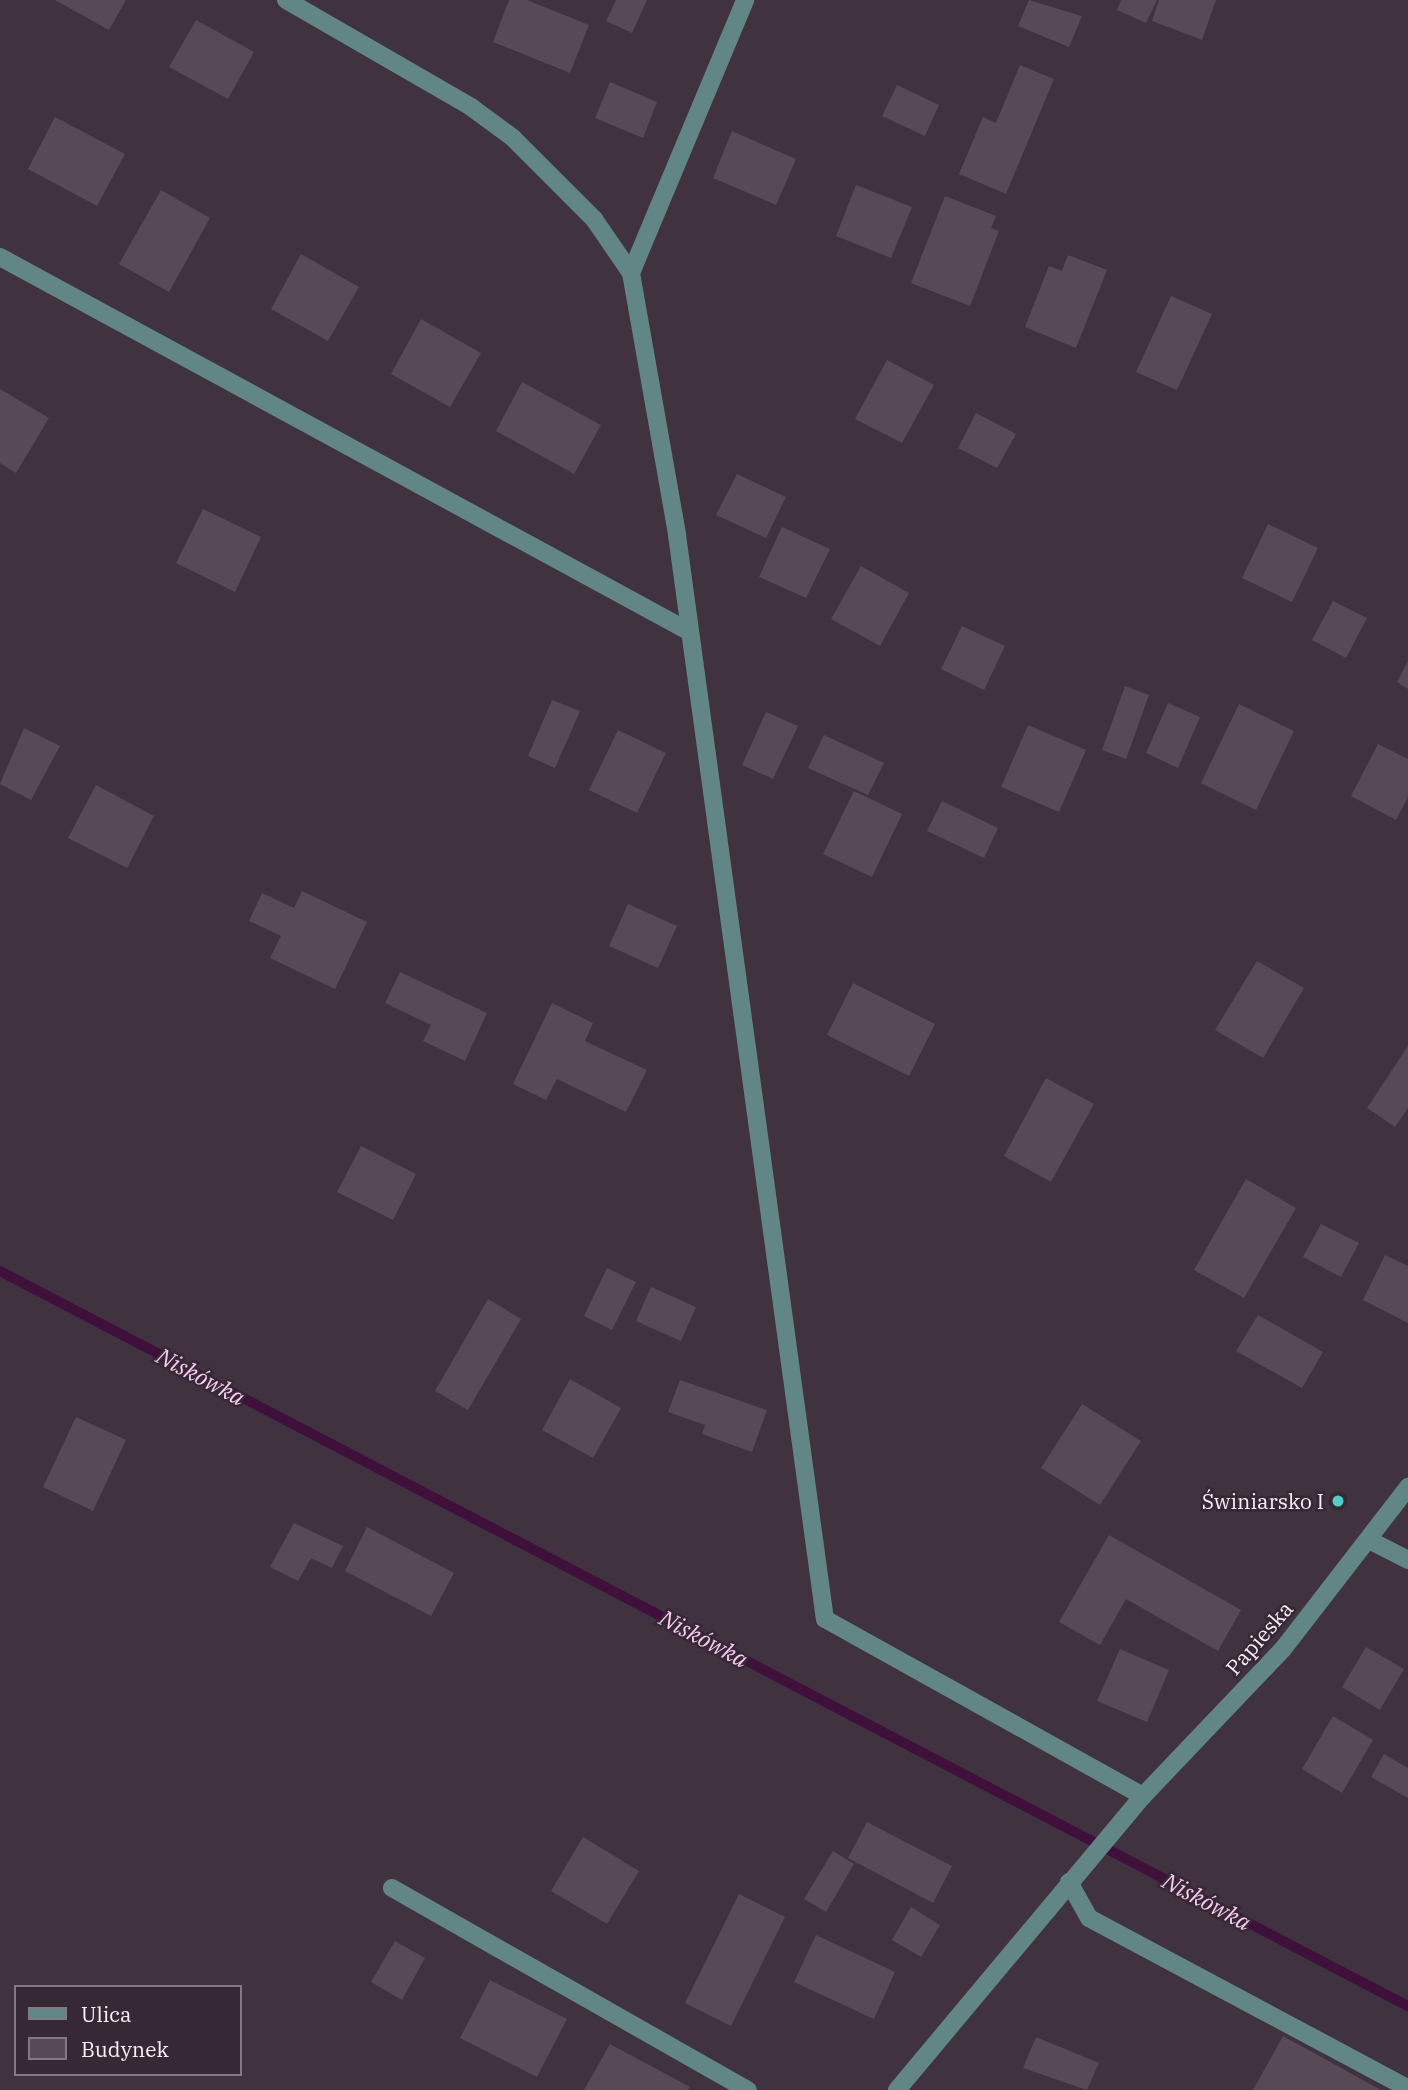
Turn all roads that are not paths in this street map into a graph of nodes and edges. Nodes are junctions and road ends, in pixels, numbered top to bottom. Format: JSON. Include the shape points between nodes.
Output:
{"nodes":[{"id":1,"x":286,"y":0,"type":"edge"},
{"id":2,"x":744,"y":0,"type":"edge"},
{"id":3,"x":0,"y":257,"type":"edge"},
{"id":4,"x":631,"y":272,"type":"junction"},
{"id":5,"x":690,"y":632,"type":"junction"},
{"id":6,"x":1408,"y":1487,"type":"edge"},
{"id":7,"x":1369,"y":1540,"type":"junction"},
{"id":8,"x":1408,"y":1560,"type":"edge"},
{"id":9,"x":1138,"y":1803,"type":"junction"},
{"id":10,"x":1069,"y":1882,"type":"junction"},
{"id":11,"x":392,"y":1888,"type":"dead end"},
{"id":12,"x":1408,"y":2088,"type":"edge"},
{"id":13,"x":748,"y":2090,"type":"edge"},
{"id":14,"x":898,"y":2090,"type":"edge"}],
"edges":[{"from":1,"to":4,"type":"street","via":[[471,107],[513,138],[594,219]]},
{"from":2,"to":4,"type":"street"},
{"from":3,"to":5,"type":"street"},
{"from":4,"to":5,"type":"street"},
{"from":5,"to":9,"type":"street","via":[[825,1619]]},
{"from":6,"to":7,"type":"street","name":"Papieska"},
{"from":7,"to":8,"type":"street"},
{"from":7,"to":9,"type":"street","name":"Papieska","via":[[1283,1649]]},
{"from":9,"to":10,"type":"street","name":"Papieska"},
{"from":10,"to":12,"type":"street","via":[[1090,1918]]},
{"from":10,"to":14,"type":"street","name":"Papieska"},
{"from":11,"to":13,"type":"street"}]}
